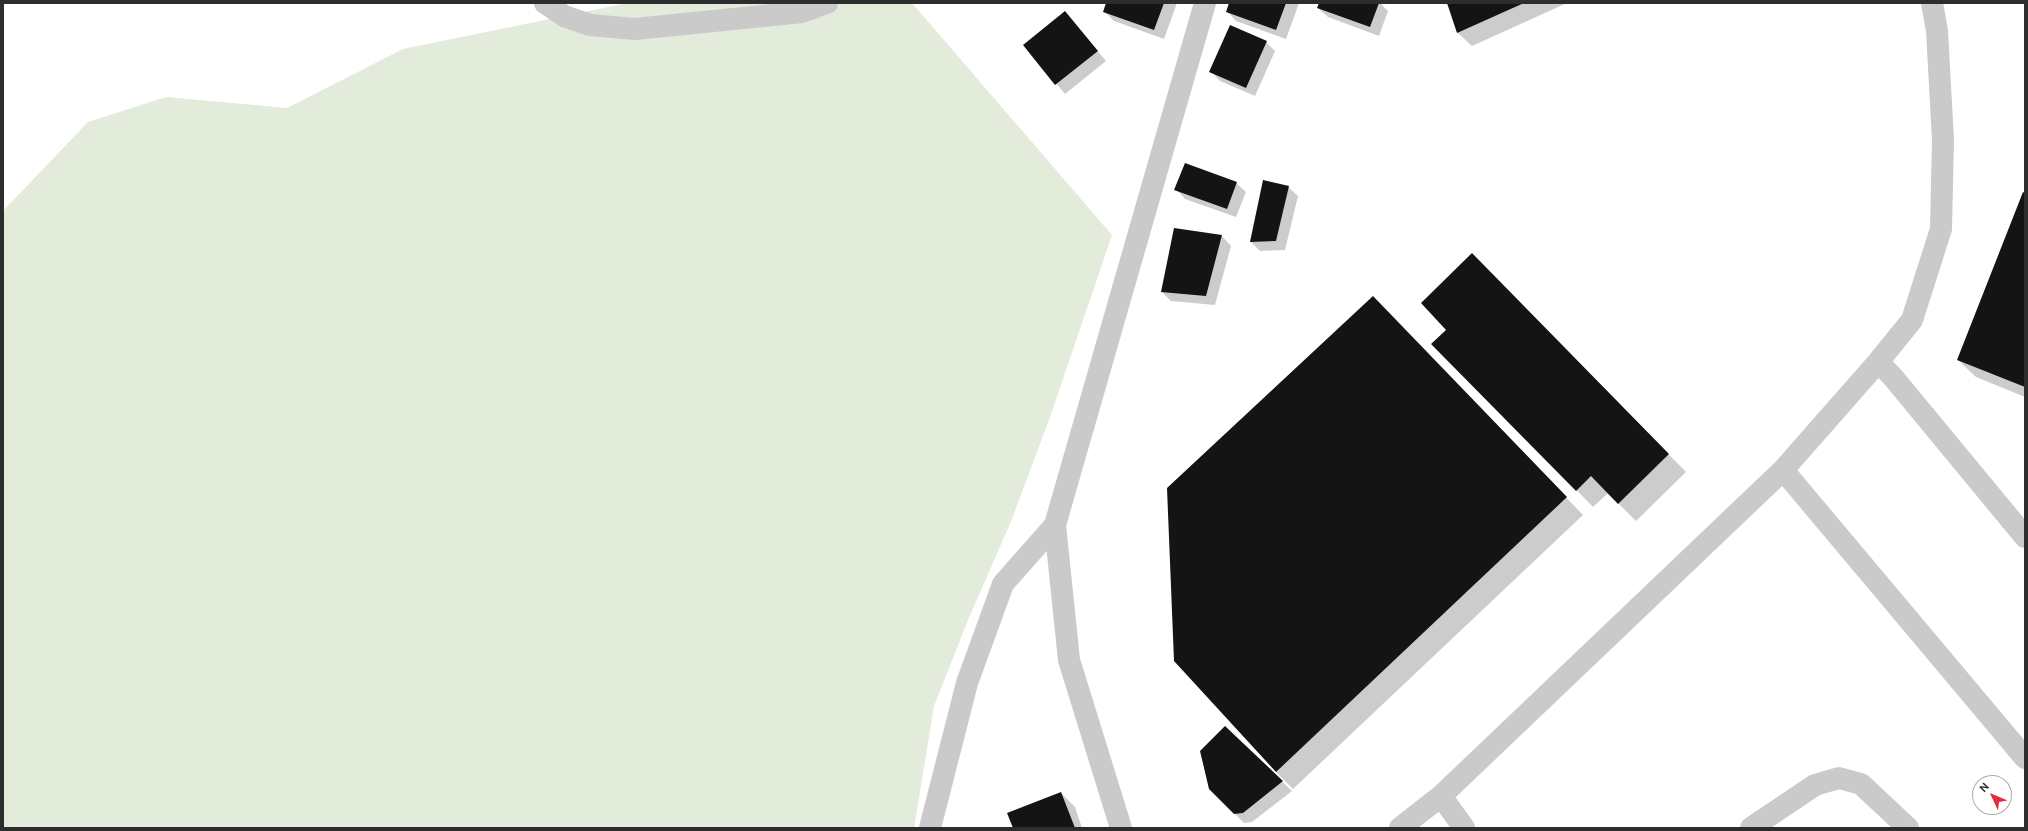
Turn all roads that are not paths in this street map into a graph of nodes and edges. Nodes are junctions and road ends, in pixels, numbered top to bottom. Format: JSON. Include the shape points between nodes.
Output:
{"nodes":[{"id":1,"x":545,"y":3,"type":"edge"},
{"id":2,"x":827,"y":3,"type":"edge"},
{"id":3,"x":1205,"y":3,"type":"edge"},
{"id":4,"x":1932,"y":3,"type":"edge"},
{"id":5,"x":1878,"y":362,"type":"junction"},
{"id":6,"x":1783,"y":470,"type":"junction"},
{"id":7,"x":1055,"y":525,"type":"junction"},
{"id":8,"x":2025,"y":537,"type":"edge"},
{"id":9,"x":2025,"y":758,"type":"edge"},
{"id":10,"x":1441,"y":796,"type":"junction"},
{"id":11,"x":930,"y":828,"type":"edge"},
{"id":12,"x":1120,"y":828,"type":"edge"},
{"id":13,"x":1400,"y":828,"type":"edge"},
{"id":14,"x":1464,"y":828,"type":"edge"},
{"id":15,"x":1751,"y":828,"type":"edge"},
{"id":16,"x":1908,"y":828,"type":"edge"}],
"edges":[{"from":1,"to":2,"type":"street","via":[[564,16],[590,26],[635,29],[802,12]]},
{"from":3,"to":7,"type":"street"},
{"from":4,"to":5,"type":"street","via":[[1937,31],[1943,140],[1941,229],[1912,320]]},
{"from":5,"to":6,"type":"street"},
{"from":5,"to":8,"type":"street"},
{"from":6,"to":9,"type":"street"},
{"from":6,"to":10,"type":"street"},
{"from":7,"to":11,"type":"street","via":[[1003,584],[967,683]]},
{"from":7,"to":12,"type":"street","via":[[1069,660]]},
{"from":10,"to":13,"type":"street"},
{"from":10,"to":14,"type":"street"},
{"from":15,"to":16,"type":"street","via":[[1815,785],[1839,778],[1861,784]]}]}
